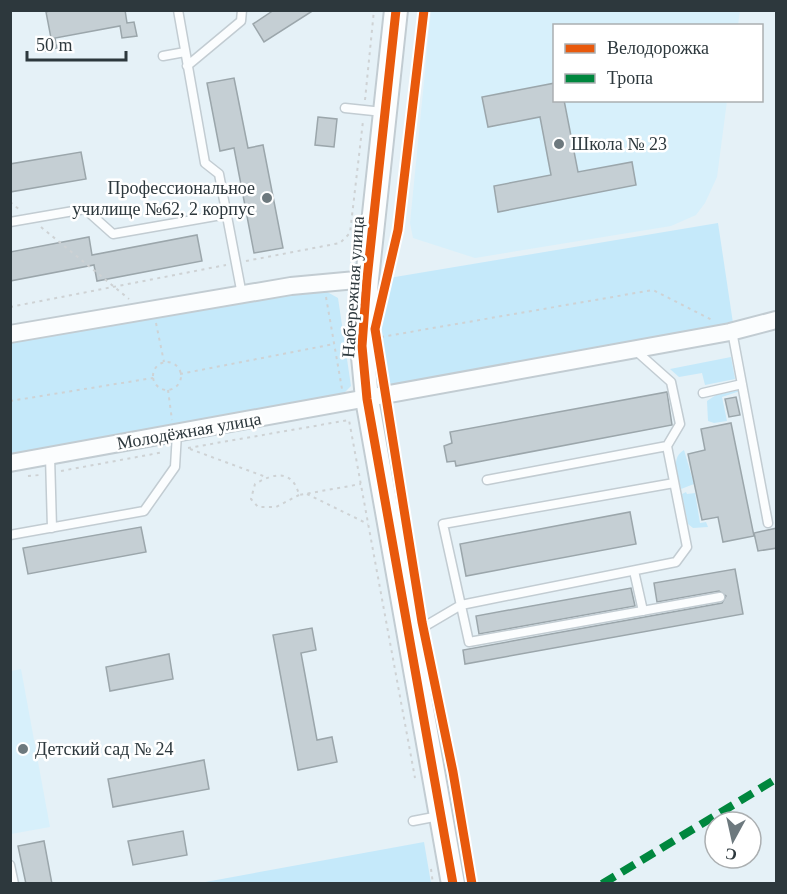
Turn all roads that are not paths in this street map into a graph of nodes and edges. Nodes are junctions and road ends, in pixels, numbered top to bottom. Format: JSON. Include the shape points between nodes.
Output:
{"nodes":[{"id":1,"x":178,"y":10,"type":"edge"},
{"id":2,"x":396,"y":10,"type":"edge"},
{"id":3,"x":243,"y":11,"type":"edge"},
{"id":4,"x":185,"y":52,"type":"junction"},
{"id":5,"x":163,"y":56,"type":"dead end"},
{"id":6,"x":188,"y":66,"type":"junction"},
{"id":7,"x":345,"y":108,"type":"dead end"},
{"id":8,"x":375,"y":111,"type":"junction"},
{"id":9,"x":227,"y":214,"type":"junction"},
{"id":10,"x":10,"y":222,"type":"edge"},
{"id":11,"x":367,"y":279,"type":"junction"},
{"id":12,"x":242,"y":295,"type":"junction"},
{"id":13,"x":777,"y":320,"type":"edge"},
{"id":14,"x":726,"y":328,"type":"junction"},
{"id":15,"x":10,"y":334,"type":"edge"},
{"id":16,"x":634,"y":349,"type":"junction"},
{"id":17,"x":742,"y":384,"type":"junction"},
{"id":18,"x":703,"y":393,"type":"dead end"},
{"id":19,"x":367,"y":399,"type":"junction"},
{"id":20,"x":175,"y":434,"type":"junction"},
{"id":21,"x":667,"y":447,"type":"junction"},
{"id":22,"x":50,"y":456,"type":"junction"},
{"id":23,"x":10,"y":463,"type":"edge"},
{"id":24,"x":486,"y":480,"type":"dead end"},
{"id":25,"x":674,"y":483,"type":"junction"},
{"id":26,"x":768,"y":523,"type":"dead end"},
{"id":27,"x":52,"y":528,"type":"junction"},
{"id":28,"x":10,"y":535,"type":"edge"},
{"id":29,"x":634,"y":571,"type":"junction"},
{"id":30,"x":720,"y":597,"type":"dead end"},
{"id":31,"x":461,"y":605,"type":"junction"},
{"id":32,"x":643,"y":611,"type":"junction"},
{"id":33,"x":409,"y":635,"type":"junction"},
{"id":34,"x":441,"y":815,"type":"junction"},
{"id":35,"x":413,"y":820,"type":"dead end"},
{"id":36,"x":10,"y":865,"type":"edge"},
{"id":37,"x":14,"y":884,"type":"edge"},
{"id":38,"x":453,"y":884,"type":"edge"}],
"edges":[{"from":1,"to":4,"type":"lane"},
{"from":2,"to":8,"type":"street","name":"Набережная улица"},
{"from":3,"to":6,"type":"lane","via":[[241,21]]},
{"from":4,"to":5,"type":"lane"},
{"from":4,"to":6,"type":"lane"},
{"from":6,"to":9,"type":"lane","via":[[205,163],[219,174]]},
{"from":7,"to":8,"type":"lane"},
{"from":8,"to":11,"type":"street","name":"Набережная улица"},
{"from":9,"to":10,"type":"lane","via":[[112,234],[85,209]]},
{"from":9,"to":12,"type":"lane"},
{"from":11,"to":12,"type":"street"},
{"from":11,"to":19,"type":"street","name":"Набережная улица","via":[[362,346]]},
{"from":12,"to":15,"type":"street"},
{"from":13,"to":14,"type":"street","name":"Молодёжная улица"},
{"from":14,"to":16,"type":"street","name":"Молодёжная улица"},
{"from":14,"to":17,"type":"lane"},
{"from":16,"to":19,"type":"street","name":"Молодёжная улица"},
{"from":16,"to":21,"type":"lane","via":[[671,382],[680,424]]},
{"from":17,"to":18,"type":"lane"},
{"from":17,"to":26,"type":"lane"},
{"from":19,"to":20,"type":"street","name":"Молодёжная улица"},
{"from":19,"to":33,"type":"street","name":"Набережная улица"},
{"from":20,"to":22,"type":"street","name":"Молодёжная улица"},
{"from":20,"to":27,"type":"lane","via":[[175,467],[144,511]]},
{"from":21,"to":24,"type":"lane"},
{"from":21,"to":25,"type":"lane"},
{"from":22,"to":23,"type":"street","name":"Молодёжная улица"},
{"from":22,"to":27,"type":"lane"},
{"from":25,"to":29,"type":"lane","via":[[687,547],[676,562]]},
{"from":25,"to":31,"type":"lane","via":[[443,524]]},
{"from":27,"to":28,"type":"lane"},
{"from":29,"to":31,"type":"lane"},
{"from":29,"to":32,"type":"lane"},
{"from":30,"to":32,"type":"lane"},
{"from":31,"to":32,"type":"lane","via":[[469,642]]},
{"from":31,"to":33,"type":"lane"},
{"from":33,"to":34,"type":"street","name":"Набережная улица"},
{"from":34,"to":35,"type":"lane"},
{"from":34,"to":38,"type":"street","name":"Набережная улица"},
{"from":36,"to":37,"type":"lane"}]}
